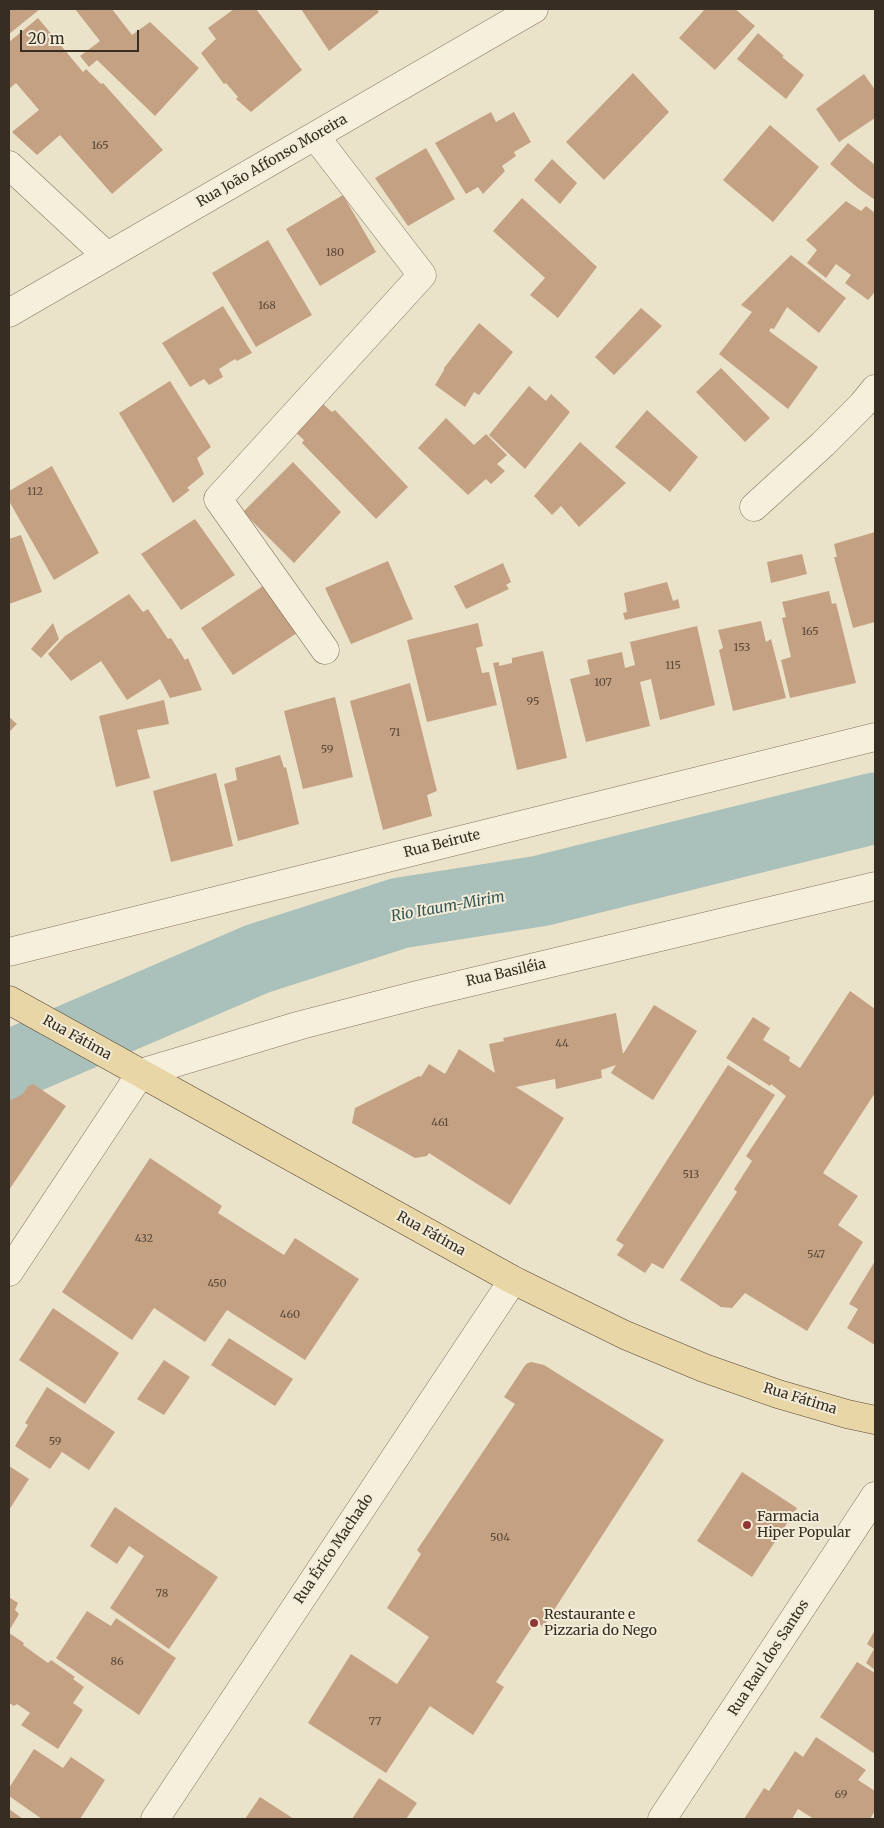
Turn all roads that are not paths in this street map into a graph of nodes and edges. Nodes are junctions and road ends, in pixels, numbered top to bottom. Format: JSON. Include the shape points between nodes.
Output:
{"nodes":[{"id":1,"x":534,"y":9,"type":"edge"},
{"id":2,"x":314,"y":136,"type":"junction"},
{"id":3,"x":9,"y":166,"type":"edge"},
{"id":4,"x":107,"y":256,"type":"junction"},
{"id":5,"x":9,"y":313,"type":"edge"},
{"id":6,"x":875,"y":389,"type":"edge"},
{"id":7,"x":754,"y":507,"type":"dead end"},
{"id":8,"x":325,"y":650,"type":"dead end"},
{"id":9,"x":875,"y":737,"type":"edge"},
{"id":10,"x":875,"y":886,"type":"edge"},
{"id":11,"x":9,"y":952,"type":"edge"},
{"id":12,"x":17,"y":1004,"type":"edge"},
{"id":13,"x":141,"y":1073,"type":"junction"},
{"id":14,"x":9,"y":1272,"type":"edge"},
{"id":15,"x":513,"y":1280,"type":"junction"},
{"id":16,"x":875,"y":1420,"type":"edge"},
{"id":17,"x":875,"y":1496,"type":"edge"},
{"id":18,"x":155,"y":1819,"type":"edge"},
{"id":19,"x":662,"y":1819,"type":"edge"}],
"edges":[{"from":1,"to":2,"type":"street","name":"Rua João Affonso Moreira"},
{"from":2,"to":4,"type":"street","name":"Rua João Affonso Moreira"},
{"from":2,"to":8,"type":"street","via":[[422,276],[218,498]]},
{"from":3,"to":4,"type":"street"},
{"from":4,"to":5,"type":"street","name":"Rua João Affonso Moreira"},
{"from":6,"to":7,"type":"street","via":[[823,444]]},
{"from":9,"to":11,"type":"street","name":"Rua Beirute"},
{"from":10,"to":13,"type":"street","name":"Rua Basiléia","via":[[420,994],[301,1025]]},
{"from":12,"to":13,"type":"main road","name":"Rua Fátima"},
{"from":13,"to":14,"type":"street"},
{"from":13,"to":15,"type":"main road","name":"Rua Fátima"},
{"from":15,"to":16,"type":"main road","name":"Rua Fátima","via":[[625,1335],[704,1368],[778,1394]]},
{"from":15,"to":18,"type":"street","name":"Rua Érico Machado"},
{"from":17,"to":19,"type":"street","name":"Rua Raul dos Santos"}]}
